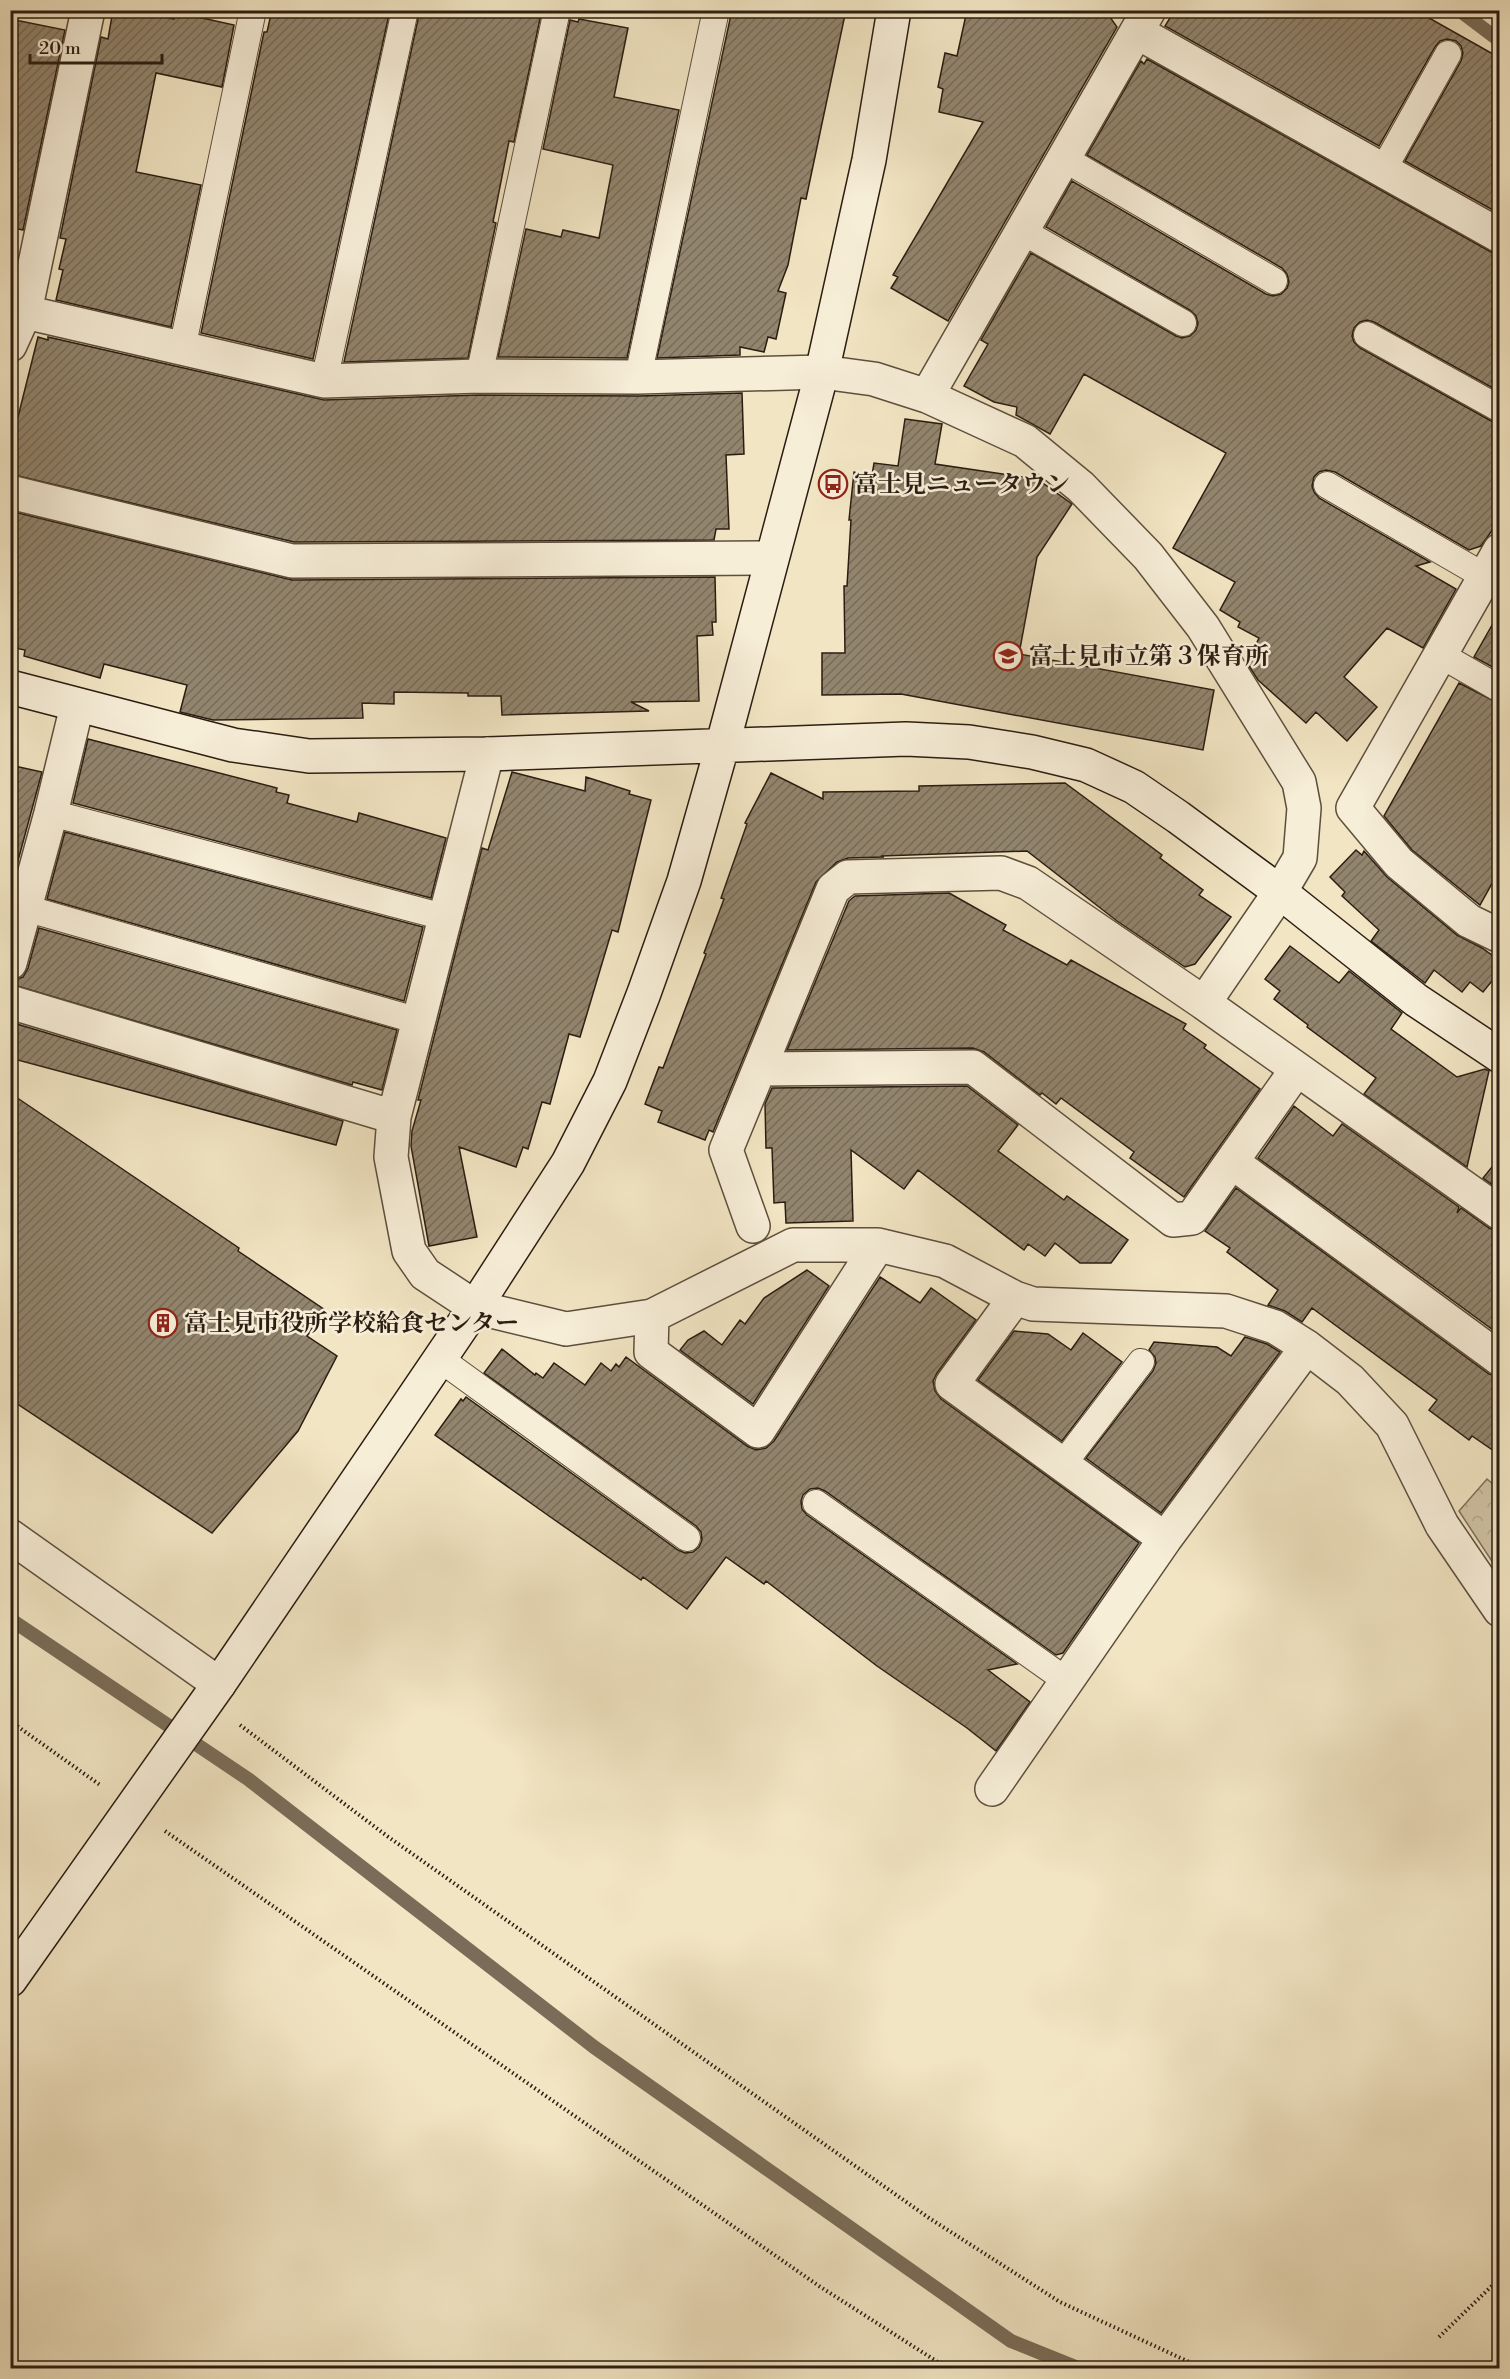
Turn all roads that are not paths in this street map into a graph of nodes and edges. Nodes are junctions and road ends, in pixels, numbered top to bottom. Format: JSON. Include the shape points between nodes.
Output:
{"nodes":[{"id":1,"x":88,"y":10,"type":"edge"},
{"id":2,"x":253,"y":10,"type":"edge"},
{"id":3,"x":405,"y":10,"type":"edge"},
{"id":4,"x":557,"y":10,"type":"edge"},
{"id":5,"x":716,"y":10,"type":"edge"},
{"id":6,"x":894,"y":10,"type":"edge"},
{"id":7,"x":1143,"y":21,"type":"edge"},
{"id":8,"x":1448,"y":54,"type":"dead end"},
{"id":9,"x":1064,"y":158,"type":"junction"},
{"id":10,"x":1383,"y":170,"type":"junction"},
{"id":11,"x":1022,"y":231,"type":"junction"},
{"id":12,"x":1500,"y":236,"type":"edge"},
{"id":13,"x":1274,"y":280,"type":"dead end"},
{"id":14,"x":25,"y":312,"type":"junction"},
{"id":15,"x":1183,"y":323,"type":"dead end"},
{"id":16,"x":1367,"y":335,"type":"dead end"},
{"id":17,"x":10,"y":345,"type":"edge"},
{"id":18,"x":182,"y":349,"type":"junction"},
{"id":19,"x":822,"y":372,"type":"junction"},
{"id":20,"x":479,"y":376,"type":"junction"},
{"id":21,"x":638,"y":377,"type":"junction"},
{"id":22,"x":324,"y":381,"type":"junction"},
{"id":23,"x":927,"y":396,"type":"junction"},
{"id":24,"x":1500,"y":409,"type":"edge"},
{"id":25,"x":1327,"y":485,"type":"dead end"},
{"id":26,"x":10,"y":492,"type":"edge"},
{"id":27,"x":771,"y":558,"type":"junction"},
{"id":28,"x":1492,"y":563,"type":"edge"},
{"id":29,"x":1439,"y":654,"type":"junction"},
{"id":30,"x":10,"y":687,"type":"edge"},
{"id":31,"x":1500,"y":690,"type":"edge"},
{"id":32,"x":77,"y":706,"type":"junction"},
{"id":33,"x":722,"y":747,"type":"junction"},
{"id":34,"x":487,"y":754,"type":"junction"},
{"id":35,"x":1304,"y":808,"type":"junction"},
{"id":36,"x":1353,"y":808,"type":"junction"},
{"id":37,"x":51,"y":813,"type":"junction"},
{"id":38,"x":1280,"y":892,"type":"junction"},
{"id":39,"x":26,"y":908,"type":"junction"},
{"id":40,"x":444,"y":917,"type":"junction"},
{"id":41,"x":1500,"y":936,"type":"edge"},
{"id":42,"x":10,"y":963,"type":"edge"},
{"id":43,"x":10,"y":1002,"type":"edge"},
{"id":44,"x":1204,"y":1003,"type":"junction"},
{"id":45,"x":419,"y":1021,"type":"junction"},
{"id":46,"x":1500,"y":1056,"type":"edge"},
{"id":47,"x":1297,"y":1069,"type":"junction"},
{"id":48,"x":760,"y":1070,"type":"junction"},
{"id":49,"x":394,"y":1117,"type":"junction"},
{"id":50,"x":1232,"y":1162,"type":"junction"},
{"id":51,"x":1500,"y":1214,"type":"edge"},
{"id":52,"x":753,"y":1226,"type":"dead end"},
{"id":53,"x":878,"y":1245,"type":"junction"},
{"id":54,"x":1015,"y":1298,"type":"junction"},
{"id":55,"x":475,"y":1307,"type":"junction"},
{"id":56,"x":652,"y":1316,"type":"junction"},
{"id":57,"x":1307,"y":1347,"type":"junction"},
{"id":58,"x":440,"y":1359,"type":"junction"},
{"id":59,"x":1500,"y":1359,"type":"edge"},
{"id":60,"x":1141,"y":1362,"type":"dead end"},
{"id":61,"x":1063,"y":1464,"type":"junction"},
{"id":62,"x":816,"y":1503,"type":"dead end"},
{"id":63,"x":10,"y":1536,"type":"edge"},
{"id":64,"x":687,"y":1539,"type":"dead end"},
{"id":65,"x":1165,"y":1539,"type":"junction"},
{"id":66,"x":1500,"y":1610,"type":"edge"},
{"id":67,"x":1067,"y":1681,"type":"junction"},
{"id":68,"x":209,"y":1698,"type":"junction"},
{"id":69,"x":992,"y":1789,"type":"dead end"},
{"id":70,"x":10,"y":1980,"type":"edge"}],
"edges":[{"from":1,"to":14,"type":"street"},
{"from":2,"to":18,"type":"lane"},
{"from":3,"to":22,"type":"lane"},
{"from":4,"to":20,"type":"lane"},
{"from":5,"to":21,"type":"lane"},
{"from":6,"to":19,"type":"street","via":[[869,160]]},
{"from":7,"to":9,"type":"street"},
{"from":7,"to":10,"type":"street"},
{"from":8,"to":10,"type":"lane"},
{"from":9,"to":11,"type":"street"},
{"from":9,"to":13,"type":"lane"},
{"from":10,"to":12,"type":"street"},
{"from":11,"to":15,"type":"lane"},
{"from":11,"to":23,"type":"street"},
{"from":14,"to":17,"type":"street"},
{"from":14,"to":18,"type":"street"},
{"from":16,"to":24,"type":"lane"},
{"from":18,"to":22,"type":"street"},
{"from":19,"to":21,"type":"street"},
{"from":19,"to":23,"type":"street","via":[[874,379]]},
{"from":19,"to":27,"type":"street"},
{"from":20,"to":21,"type":"street"},
{"from":20,"to":22,"type":"street"},
{"from":23,"to":35,"type":"street","via":[[1025,441],[1081,488],[1148,556],[1203,627],[1255,707],[1299,782]]},
{"from":25,"to":28,"type":"lane"},
{"from":26,"to":27,"type":"street","via":[[292,561]]},
{"from":27,"to":33,"type":"street"},
{"from":28,"to":29,"type":"street"},
{"from":29,"to":31,"type":"lane"},
{"from":29,"to":36,"type":"street"},
{"from":30,"to":32,"type":"street"},
{"from":32,"to":34,"type":"street","via":[[233,745],[309,756]]},
{"from":32,"to":37,"type":"street"},
{"from":33,"to":34,"type":"street"},
{"from":33,"to":38,"type":"street","via":[[906,739],[959,741],[1086,765],[1134,787]]},
{"from":33,"to":55,"type":"street","via":[[684,881],[609,1081],[568,1163]]},
{"from":34,"to":40,"type":"street"},
{"from":35,"to":36,"type":"street"},
{"from":35,"to":38,"type":"street","via":[[1299,858]]},
{"from":36,"to":41,"type":"street","via":[[1400,862],[1469,921]]},
{"from":37,"to":39,"type":"street"},
{"from":37,"to":40,"type":"lane"},
{"from":38,"to":44,"type":"street"},
{"from":38,"to":46,"type":"street","via":[[1416,1000]]},
{"from":39,"to":42,"type":"street"},
{"from":39,"to":45,"type":"lane"},
{"from":40,"to":45,"type":"street"},
{"from":43,"to":49,"type":"street"},
{"from":44,"to":47,"type":"street"},
{"from":44,"to":48,"type":"street","via":[[1028,883],[1001,873],[848,877],[833,889]]},
{"from":45,"to":49,"type":"street"},
{"from":47,"to":50,"type":"street"},
{"from":47,"to":51,"type":"street"},
{"from":48,"to":50,"type":"street","via":[[973,1067],[1173,1221],[1192,1218]]},
{"from":48,"to":52,"type":"street","via":[[726,1150]]},
{"from":49,"to":55,"type":"street","via":[[391,1157],[408,1251],[425,1274]]},
{"from":50,"to":59,"type":"street"},
{"from":53,"to":54,"type":"street","via":[[945,1261]]},
{"from":53,"to":56,"type":"street","via":[[793,1245]]},
{"from":53,"to":56,"type":"street","via":[[758,1431],[651,1352]]},
{"from":54,"to":57,"type":"street","via":[[1033,1304],[1226,1311],[1275,1327]]},
{"from":54,"to":61,"type":"street","via":[[952,1384]]},
{"from":55,"to":56,"type":"street","via":[[566,1329]]},
{"from":55,"to":58,"type":"street"},
{"from":57,"to":65,"type":"street"},
{"from":57,"to":66,"type":"street","via":[[1350,1380],[1392,1425],[1442,1525]]},
{"from":58,"to":64,"type":"lane"},
{"from":58,"to":68,"type":"street"},
{"from":60,"to":61,"type":"lane"},
{"from":61,"to":65,"type":"street"},
{"from":62,"to":67,"type":"lane"},
{"from":63,"to":68,"type":"street"},
{"from":65,"to":67,"type":"street"},
{"from":67,"to":69,"type":"street"},
{"from":68,"to":70,"type":"street"}]}
